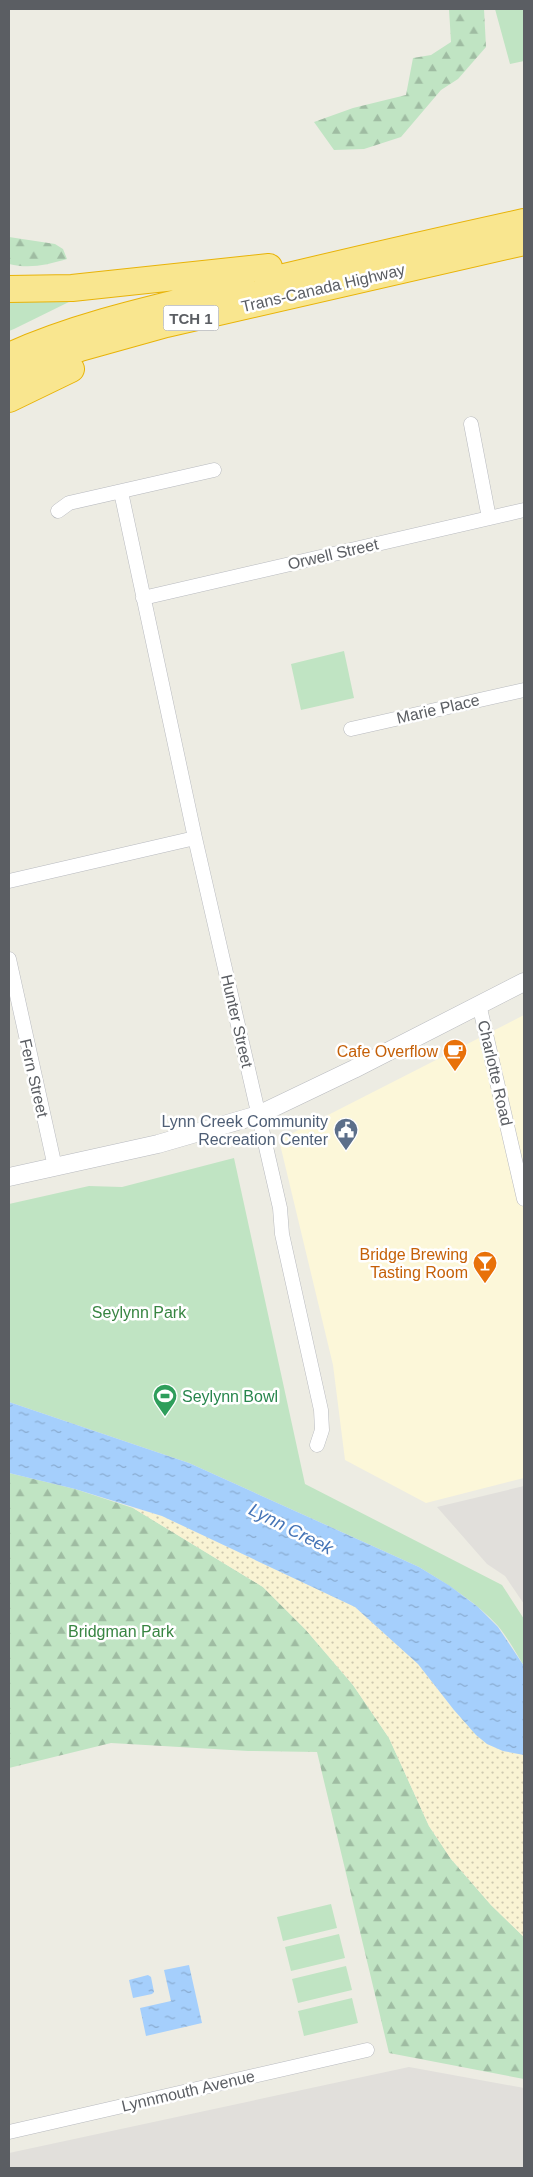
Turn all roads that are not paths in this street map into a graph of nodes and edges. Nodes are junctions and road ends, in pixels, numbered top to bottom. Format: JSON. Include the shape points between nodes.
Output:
{"nodes":[{"id":1,"x":524,"y":222,"type":"edge"},
{"id":2,"x":524,"y":242,"type":"edge"},
{"id":3,"x":376,"y":265,"type":"junction"},
{"id":4,"x":9,"y":289,"type":"edge"},
{"id":5,"x":14,"y":352,"type":"edge"},
{"id":6,"x":9,"y":377,"type":"edge"},
{"id":7,"x":9,"y":399,"type":"edge"},
{"id":8,"x":471,"y":424,"type":"dead end"},
{"id":9,"x":214,"y":470,"type":"dead end"},
{"id":10,"x":121,"y":492,"type":"junction"},
{"id":11,"x":524,"y":510,"type":"edge"},
{"id":12,"x":58,"y":511,"type":"dead end"},
{"id":13,"x":489,"y":518,"type":"junction"},
{"id":14,"x":143,"y":598,"type":"junction"},
{"id":15,"x":524,"y":690,"type":"edge"},
{"id":16,"x":351,"y":729,"type":"dead end"},
{"id":17,"x":195,"y":838,"type":"junction"},
{"id":18,"x":9,"y":880,"type":"edge"},
{"id":19,"x":9,"y":960,"type":"edge"},
{"id":20,"x":524,"y":982,"type":"edge"},
{"id":21,"x":479,"y":1004,"type":"junction"},
{"id":22,"x":258,"y":1114,"type":"junction"},
{"id":23,"x":55,"y":1167,"type":"junction"},
{"id":24,"x":9,"y":1177,"type":"edge"},
{"id":25,"x":524,"y":1199,"type":"edge"},
{"id":26,"x":317,"y":1445,"type":"dead end"},
{"id":27,"x":367,"y":2050,"type":"dead end"},
{"id":28,"x":9,"y":2132,"type":"edge"}],
"edges":[{"from":1,"to":3,"type":"highway","name":"Trans-Canada Highway","number":"TCH 1"},
{"from":2,"to":3,"type":"highway","name":"Trans-Canada Highway","number":"TCH 1"},
{"from":3,"to":4,"type":"highway","via":[[72,288]]},
{"from":3,"to":5,"type":"highway","name":"Trans-Canada Highway","number":"TCH 1","via":[[118,318]]},
{"from":3,"to":6,"type":"highway","name":"Trans-Canada Highway","number":"TCH 1","via":[[80,348]]},
{"from":3,"to":7,"type":"highway","via":[[120,351]]},
{"from":8,"to":13,"type":"street"},
{"from":9,"to":10,"type":"street"},
{"from":10,"to":12,"type":"street","via":[[69,503]]},
{"from":10,"to":14,"type":"street","name":"Hunter Street"},
{"from":11,"to":13,"type":"street","name":"Orwell Street"},
{"from":13,"to":14,"type":"street","name":"Orwell Street"},
{"from":14,"to":17,"type":"street","name":"Hunter Street"},
{"from":15,"to":16,"type":"street","name":"Marie Place"},
{"from":17,"to":18,"type":"street"},
{"from":17,"to":22,"type":"street","name":"Hunter Street"},
{"from":19,"to":23,"type":"street","name":"Fern Street"},
{"from":20,"to":21,"type":"street"},
{"from":21,"to":22,"type":"street"},
{"from":21,"to":25,"type":"street","name":"Charlotte Road"},
{"from":22,"to":23,"type":"street","via":[[158,1144]]},
{"from":22,"to":26,"type":"street","name":"Hunter Street","via":[[321,1410],[322,1430]]},
{"from":23,"to":24,"type":"street"},
{"from":27,"to":28,"type":"street","name":"Lynnmouth Avenue"}]}
